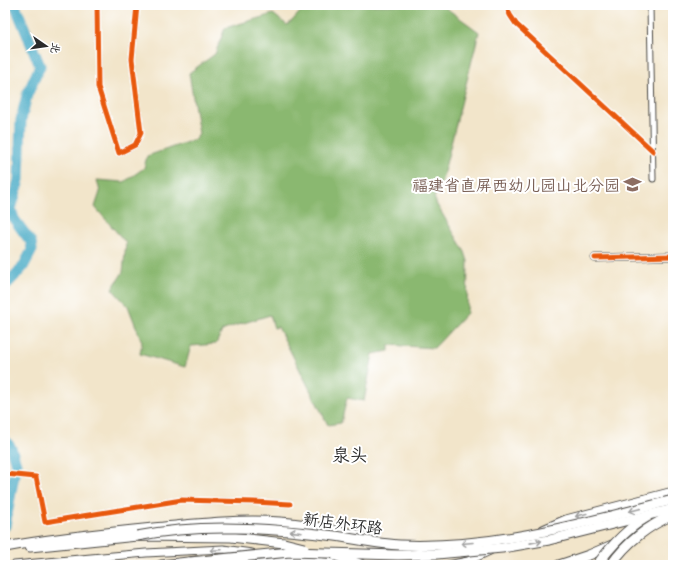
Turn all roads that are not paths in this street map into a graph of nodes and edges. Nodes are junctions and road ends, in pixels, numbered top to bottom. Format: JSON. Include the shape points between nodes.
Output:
{"nodes":[{"id":1,"x":97,"y":5,"type":"edge"},
{"id":2,"x":137,"y":5,"type":"edge"},
{"id":3,"x":506,"y":5,"type":"edge"},
{"id":4,"x":650,"y":5,"type":"edge"},
{"id":5,"x":653,"y":151,"type":"junction"},
{"id":6,"x":653,"y":179,"type":"dead end"},
{"id":7,"x":673,"y":256,"type":"edge"},
{"id":8,"x":595,"y":258,"type":"dead end"},
{"id":9,"x":5,"y":474,"type":"edge"},
{"id":10,"x":673,"y":491,"type":"edge"},
{"id":11,"x":673,"y":500,"type":"edge"},
{"id":12,"x":290,"y":504,"type":"dead end"},
{"id":13,"x":673,"y":504,"type":"edge"},
{"id":14,"x":673,"y":509,"type":"edge"},
{"id":15,"x":673,"y":515,"type":"edge"},
{"id":16,"x":673,"y":519,"type":"edge"},
{"id":17,"x":137,"y":536,"type":"junction"},
{"id":18,"x":373,"y":538,"type":"joint"},
{"id":19,"x":507,"y":543,"type":"junction"},
{"id":20,"x":5,"y":546,"type":"edge"},
{"id":21,"x":5,"y":550,"type":"edge"},
{"id":22,"x":190,"y":562,"type":"junction"},
{"id":23,"x":20,"y":564,"type":"edge"},
{"id":24,"x":14,"y":565,"type":"edge"},
{"id":25,"x":161,"y":565,"type":"edge"},
{"id":26,"x":297,"y":565,"type":"edge"},
{"id":27,"x":352,"y":565,"type":"edge"},
{"id":28,"x":363,"y":565,"type":"edge"},
{"id":29,"x":448,"y":565,"type":"edge"},
{"id":30,"x":559,"y":565,"type":"edge"},
{"id":31,"x":597,"y":565,"type":"edge"},
{"id":32,"x":611,"y":565,"type":"edge"}],
"edges":[{"from":1,"to":2,"type":"street","via":[[98,87],[119,153],[135,145],[141,133],[132,58]]},
{"from":3,"to":5,"type":"street","via":[[516,24]]},
{"from":4,"to":5,"type":"street"},
{"from":5,"to":6,"type":"street"},
{"from":7,"to":8,"type":"main road"},
{"from":9,"to":12,"type":"street","via":[[36,477],[45,522],[182,500]]},
{"from":10,"to":19,"type":"main road","one_way":true,"via":[[566,519]]},
{"from":11,"to":17,"type":"highway","name":"新店外环路","one_way":true,"bridge":true,"via":[[547,531],[501,540],[438,546],[399,545],[246,528],[182,529]]},
{"from":13,"to":31,"type":"highway","bridge":true,"via":[[641,520],[623,534]]},
{"from":22,"to":14,"type":"highway","name":"新店外环路","one_way":true,"bridge":true,"via":[[290,552],[398,555],[502,548],[548,540]]},
{"from":15,"to":32,"type":"highway","bridge":true,"via":[[632,541]]},
{"from":16,"to":30,"type":"highway"},
{"from":17,"to":21,"type":"highway","name":"新店外环路"},
{"from":17,"to":28,"type":"highway","bridge":true,"via":[[231,537],[284,543]]},
{"from":18,"to":19,"type":"main road","via":[[453,556]]},
{"from":18,"to":20,"type":"highway","via":[[315,526],[254,521],[131,530]]},
{"from":19,"to":29,"type":"main road","via":[[468,561]]},
{"from":22,"to":25,"type":"highway","name":"新店外环路"},
{"from":22,"to":26,"type":"highway","bridge":true,"via":[[245,561]]},
{"from":23,"to":24,"type":"main road"},
{"from":27,"to":23,"type":"main road","one_way":true,"via":[[223,549]]}]}
